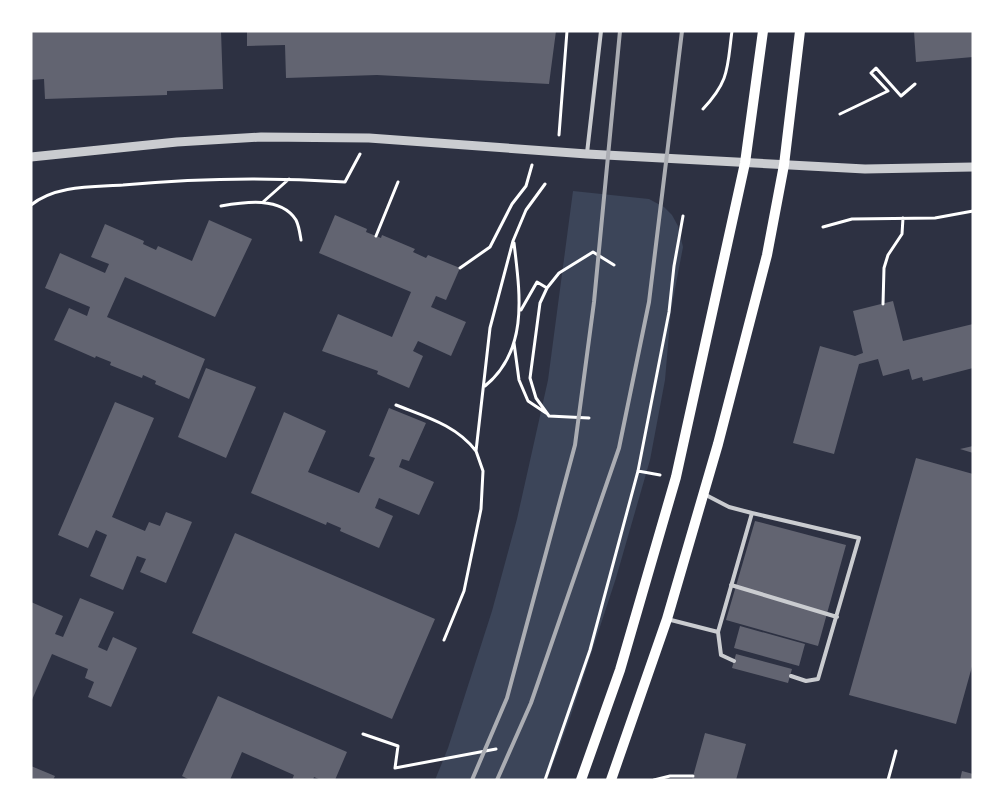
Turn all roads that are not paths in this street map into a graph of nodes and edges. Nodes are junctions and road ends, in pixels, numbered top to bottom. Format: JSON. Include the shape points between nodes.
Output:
{"nodes":[{"id":1,"x":601,"y":31,"type":"edge"},
{"id":2,"x":763,"y":31,"type":"edge"},
{"id":3,"x":800,"y":31,"type":"edge"},
{"id":4,"x":587,"y":154,"type":"junction"},
{"id":5,"x":31,"y":157,"type":"edge"},
{"id":6,"x":745,"y":163,"type":"junction"},
{"id":7,"x":784,"y":165,"type":"junction"},
{"id":8,"x":973,"y":167,"type":"edge"},
{"id":9,"x":704,"y":494,"type":"junction"},
{"id":10,"x":752,"y":513,"type":"junction"},
{"id":11,"x":730,"y":585,"type":"junction"},
{"id":12,"x":837,"y":617,"type":"junction"},
{"id":13,"x":667,"y":619,"type":"junction"},
{"id":14,"x":718,"y":632,"type":"junction"},
{"id":15,"x":734,"y":660,"type":"dead end"},
{"id":16,"x":790,"y":676,"type":"dead end"},
{"id":17,"x":581,"y":780,"type":"edge"},
{"id":18,"x":611,"y":780,"type":"edge"}],
"edges":[{"from":1,"to":4,"type":"lane"},
{"from":2,"to":6,"type":"main road"},
{"from":3,"to":7,"type":"main road"},
{"from":4,"to":5,"type":"street","via":[[369,138],[261,137]]},
{"from":4,"to":6,"type":"street"},
{"from":6,"to":7,"type":"street"},
{"from":6,"to":17,"type":"main road","via":[[676,477],[620,670]]},
{"from":7,"to":8,"type":"street","via":[[865,169]]},
{"from":7,"to":9,"type":"main road","via":[[766,255]]},
{"from":9,"to":10,"type":"lane"},
{"from":9,"to":13,"type":"main road"},
{"from":10,"to":11,"type":"lane"},
{"from":10,"to":12,"type":"lane","via":[[859,538]]},
{"from":11,"to":12,"type":"lane"},
{"from":11,"to":14,"type":"lane"},
{"from":12,"to":16,"type":"lane","via":[[818,679],[806,681]]},
{"from":13,"to":14,"type":"lane"},
{"from":13,"to":18,"type":"main road"},
{"from":14,"to":15,"type":"lane","via":[[720,656]]}]}
